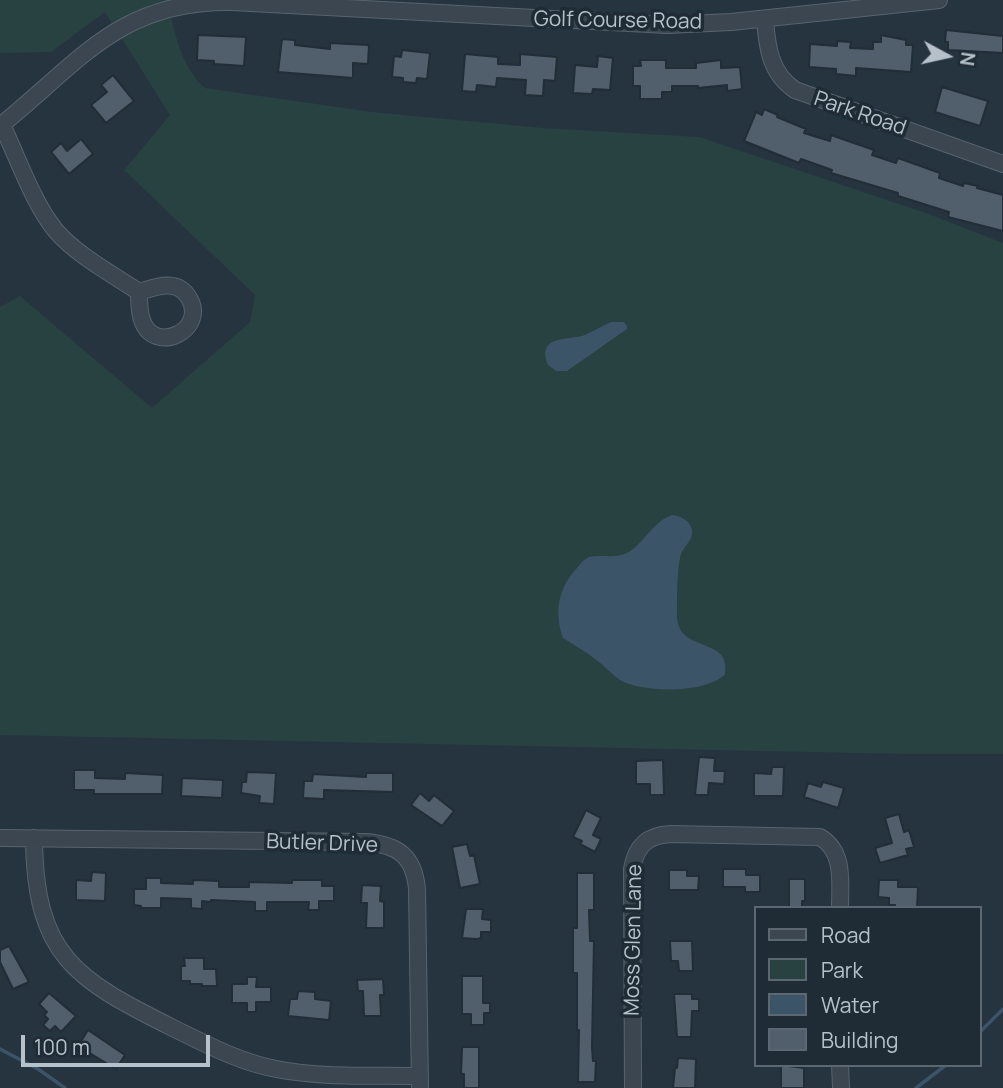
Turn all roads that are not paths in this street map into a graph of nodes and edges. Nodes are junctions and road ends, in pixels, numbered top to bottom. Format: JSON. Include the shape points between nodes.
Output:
{"nodes":[{"id":1,"x":939,"y":0,"type":"edge"},
{"id":2,"x":180,"y":3,"type":"edge"},
{"id":3,"x":765,"y":19,"type":"junction"},
{"id":4,"x":1,"y":126,"type":"edge"},
{"id":5,"x":1003,"y":164,"type":"edge"},
{"id":6,"x":139,"y":292,"type":"dead end"},
{"id":7,"x":0,"y":838,"type":"edge"},
{"id":8,"x":34,"y":838,"type":"junction"},
{"id":9,"x":840,"y":906,"type":"edge"},
{"id":10,"x":841,"y":1067,"type":"edge"},
{"id":11,"x":420,"y":1082,"type":"edge"},
{"id":12,"x":633,"y":1088,"type":"edge"},
{"id":13,"x":841,"y":1088,"type":"edge"}],
"edges":[{"from":1,"to":3,"type":"street","name":"Golf Course Road"},
{"from":2,"to":3,"type":"street","name":"Golf Course Road","via":[[629,24]]},
{"from":2,"to":4,"type":"street","name":"Golf Course Road","via":[[103,38]]},
{"from":3,"to":5,"type":"street","name":"Park Road","via":[[775,69],[795,90]]},
{"from":4,"to":6,"type":"street","via":[[58,233]]},
{"from":7,"to":8,"type":"street","name":"Butler Drive"},
{"from":8,"to":11,"type":"street","via":[[38,895],[48,928],[65,957],[108,994],[254,1064]]},
{"from":8,"to":11,"type":"street","name":"Butler Drive","via":[[366,842],[396,850],[414,869],[418,889]]},
{"from":9,"to":12,"type":"street","name":"Moss Glen Lane","via":[[837,854],[820,837],[671,834],[647,839],[634,856],[632,869]]},
{"from":10,"to":13,"type":"street"}]}
